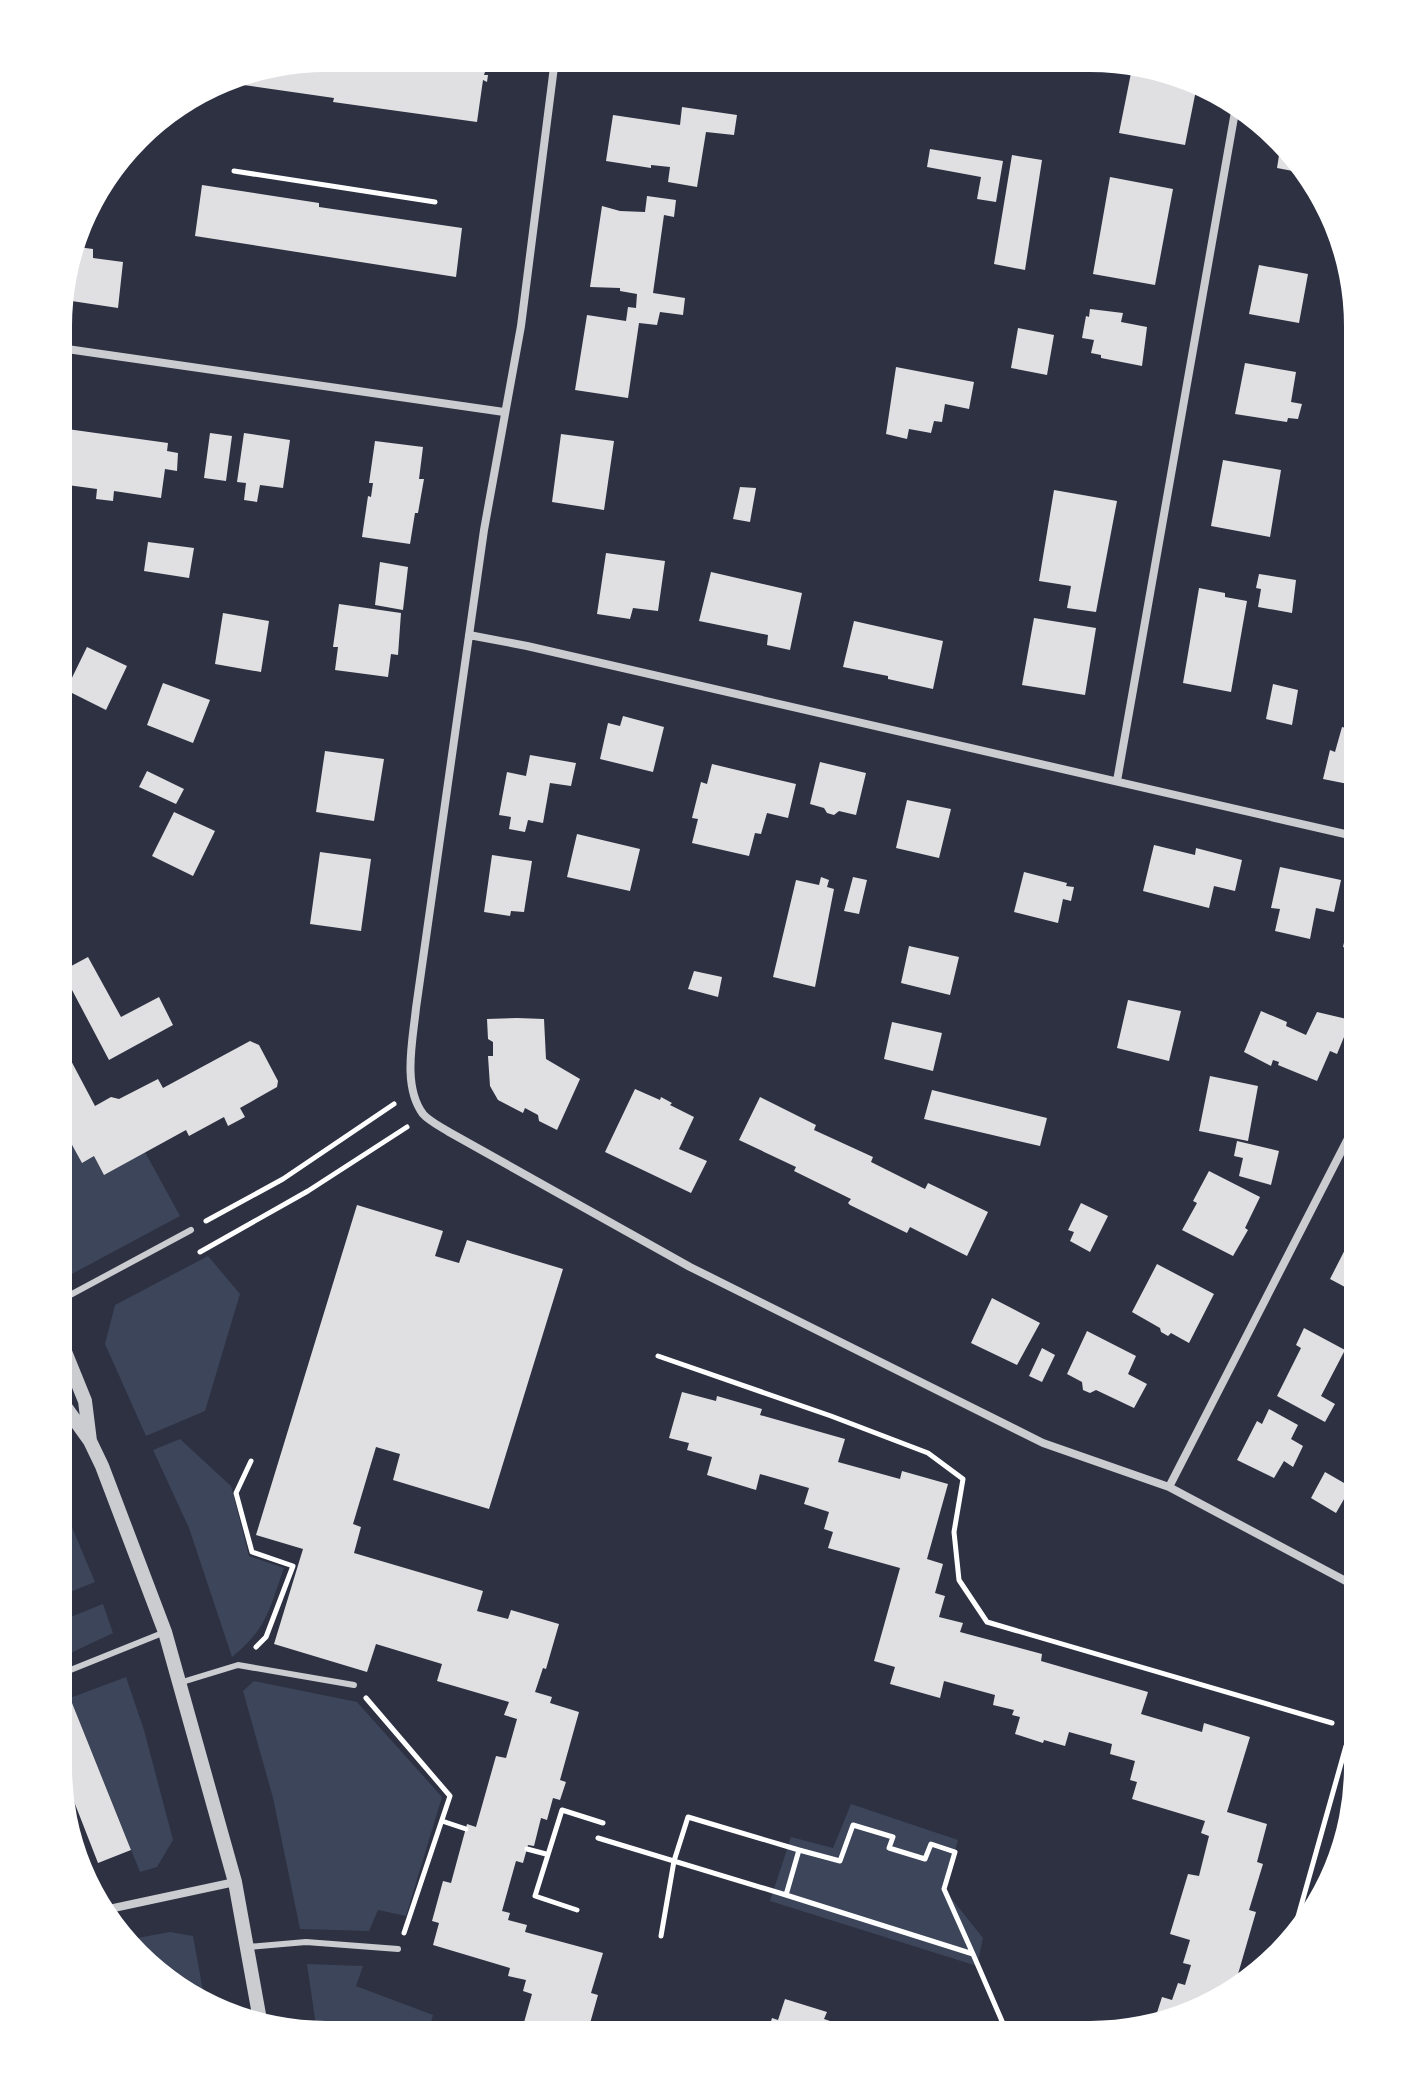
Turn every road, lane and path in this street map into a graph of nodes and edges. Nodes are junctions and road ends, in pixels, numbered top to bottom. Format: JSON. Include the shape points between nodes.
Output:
{"nodes":[{"id":1,"x":553,"y":72,"type":"edge"},
{"id":2,"x":1234,"y":118,"type":"edge"},
{"id":3,"x":234,"y":171,"type":"dead end"},
{"id":4,"x":435,"y":202,"type":"dead end"},
{"id":5,"x":72,"y":350,"type":"edge"},
{"id":6,"x":504,"y":412,"type":"junction"},
{"id":7,"x":469,"y":635,"type":"junction"},
{"id":8,"x":1117,"y":781,"type":"junction"},
{"id":9,"x":1344,"y":834,"type":"edge"},
{"id":10,"x":414,"y":1095,"type":"junction"},
{"id":11,"x":424,"y":1115,"type":"junction"},
{"id":12,"x":1343,"y":1147,"type":"edge"},
{"id":13,"x":191,"y":1230,"type":"joint"},
{"id":14,"x":195,"y":1255,"type":"dead end"},
{"id":15,"x":72,"y":1294,"type":"edge"},
{"id":16,"x":658,"y":1356,"type":"dead end"},
{"id":17,"x":72,"y":1369,"type":"edge"},
{"id":18,"x":72,"y":1416,"type":"edge"},
{"id":19,"x":90,"y":1441,"type":"junction"},
{"id":20,"x":251,"y":1461,"type":"dead end"},
{"id":21,"x":1169,"y":1487,"type":"junction"},
{"id":22,"x":1343,"y":1580,"type":"edge"},
{"id":23,"x":165,"y":1632,"type":"junction"},
{"id":24,"x":238,"y":1665,"type":"junction"},
{"id":25,"x":72,"y":1669,"type":"edge"},
{"id":26,"x":179,"y":1683,"type":"junction"},
{"id":27,"x":354,"y":1685,"type":"joint"},
{"id":28,"x":1343,"y":1727,"type":"edge"},
{"id":29,"x":1343,"y":1757,"type":"edge"},
{"id":30,"x":442,"y":1821,"type":"junction"},
{"id":31,"x":603,"y":1823,"type":"dead end"},
{"id":32,"x":466,"y":1829,"type":"dead end"},
{"id":33,"x":598,"y":1838,"type":"dead end"},
{"id":34,"x":527,"y":1849,"type":"dead end"},
{"id":35,"x":799,"y":1850,"type":"junction"},
{"id":36,"x":546,"y":1854,"type":"junction"},
{"id":37,"x":674,"y":1861,"type":"junction"},
{"id":38,"x":235,"y":1882,"type":"junction"},
{"id":39,"x":786,"y":1895,"type":"junction"},
{"id":40,"x":1301,"y":1907,"type":"edge"},
{"id":41,"x":116,"y":1908,"type":"edge"},
{"id":42,"x":577,"y":1910,"type":"dead end"},
{"id":43,"x":661,"y":1936,"type":"dead end"},
{"id":44,"x":247,"y":1947,"type":"junction"},
{"id":45,"x":398,"y":1949,"type":"joint"},
{"id":46,"x":973,"y":1954,"type":"junction"},
{"id":47,"x":258,"y":2011,"type":"edge"},
{"id":48,"x":1002,"y":2021,"type":"edge"}],
"edges":[{"from":1,"to":6,"type":"street","via":[[521,326]]},
{"from":2,"to":8,"type":"street"},
{"from":3,"to":4,"type":"path"},
{"from":5,"to":6,"type":"street"},
{"from":6,"to":7,"type":"street"},
{"from":7,"to":8,"type":"street"},
{"from":7,"to":10,"type":"street","via":[[416,1008]]},
{"from":8,"to":9,"type":"street"},
{"from":10,"to":11,"type":"street"},
{"from":10,"to":13,"type":"path","via":[[383,1110],[283,1179]]},
{"from":11,"to":14,"type":"path","via":[[308,1191]]},
{"from":11,"to":21,"type":"street","via":[[690,1267],[1043,1443]]},
{"from":12,"to":21,"type":"street"},
{"from":13,"to":15,"type":"lane"},
{"from":16,"to":28,"type":"path","via":[[928,1453],[963,1479],[954,1532],[959,1580],[987,1622]]},
{"from":17,"to":19,"type":"street","via":[[85,1401]]},
{"from":18,"to":19,"type":"street"},
{"from":19,"to":23,"type":"street"},
{"from":20,"to":24,"type":"path","via":[[236,1493],[252,1552],[293,1566],[266,1637]]},
{"from":21,"to":22,"type":"street"},
{"from":23,"to":25,"type":"lane"},
{"from":23,"to":26,"type":"street"},
{"from":24,"to":26,"type":"lane"},
{"from":24,"to":27,"type":"lane"},
{"from":26,"to":38,"type":"street"},
{"from":27,"to":30,"type":"path","via":[[450,1796]]},
{"from":29,"to":40,"type":"path"},
{"from":30,"to":32,"type":"path"},
{"from":30,"to":45,"type":"path"},
{"from":31,"to":36,"type":"path","via":[[562,1810]]},
{"from":33,"to":37,"type":"path"},
{"from":34,"to":36,"type":"path"},
{"from":35,"to":37,"type":"path","via":[[688,1817]]},
{"from":35,"to":39,"type":"path"},
{"from":35,"to":46,"type":"path","via":[[840,1861],[853,1825],[893,1837],[889,1848],[925,1859],[931,1844],[955,1852],[944,1889]]},
{"from":36,"to":42,"type":"path","via":[[535,1896]]},
{"from":37,"to":39,"type":"path"},
{"from":37,"to":43,"type":"path"},
{"from":38,"to":41,"type":"street"},
{"from":38,"to":44,"type":"street"},
{"from":39,"to":46,"type":"path"},
{"from":44,"to":45,"type":"lane","via":[[306,1942]]},
{"from":44,"to":47,"type":"street"},
{"from":46,"to":48,"type":"path"}]}
